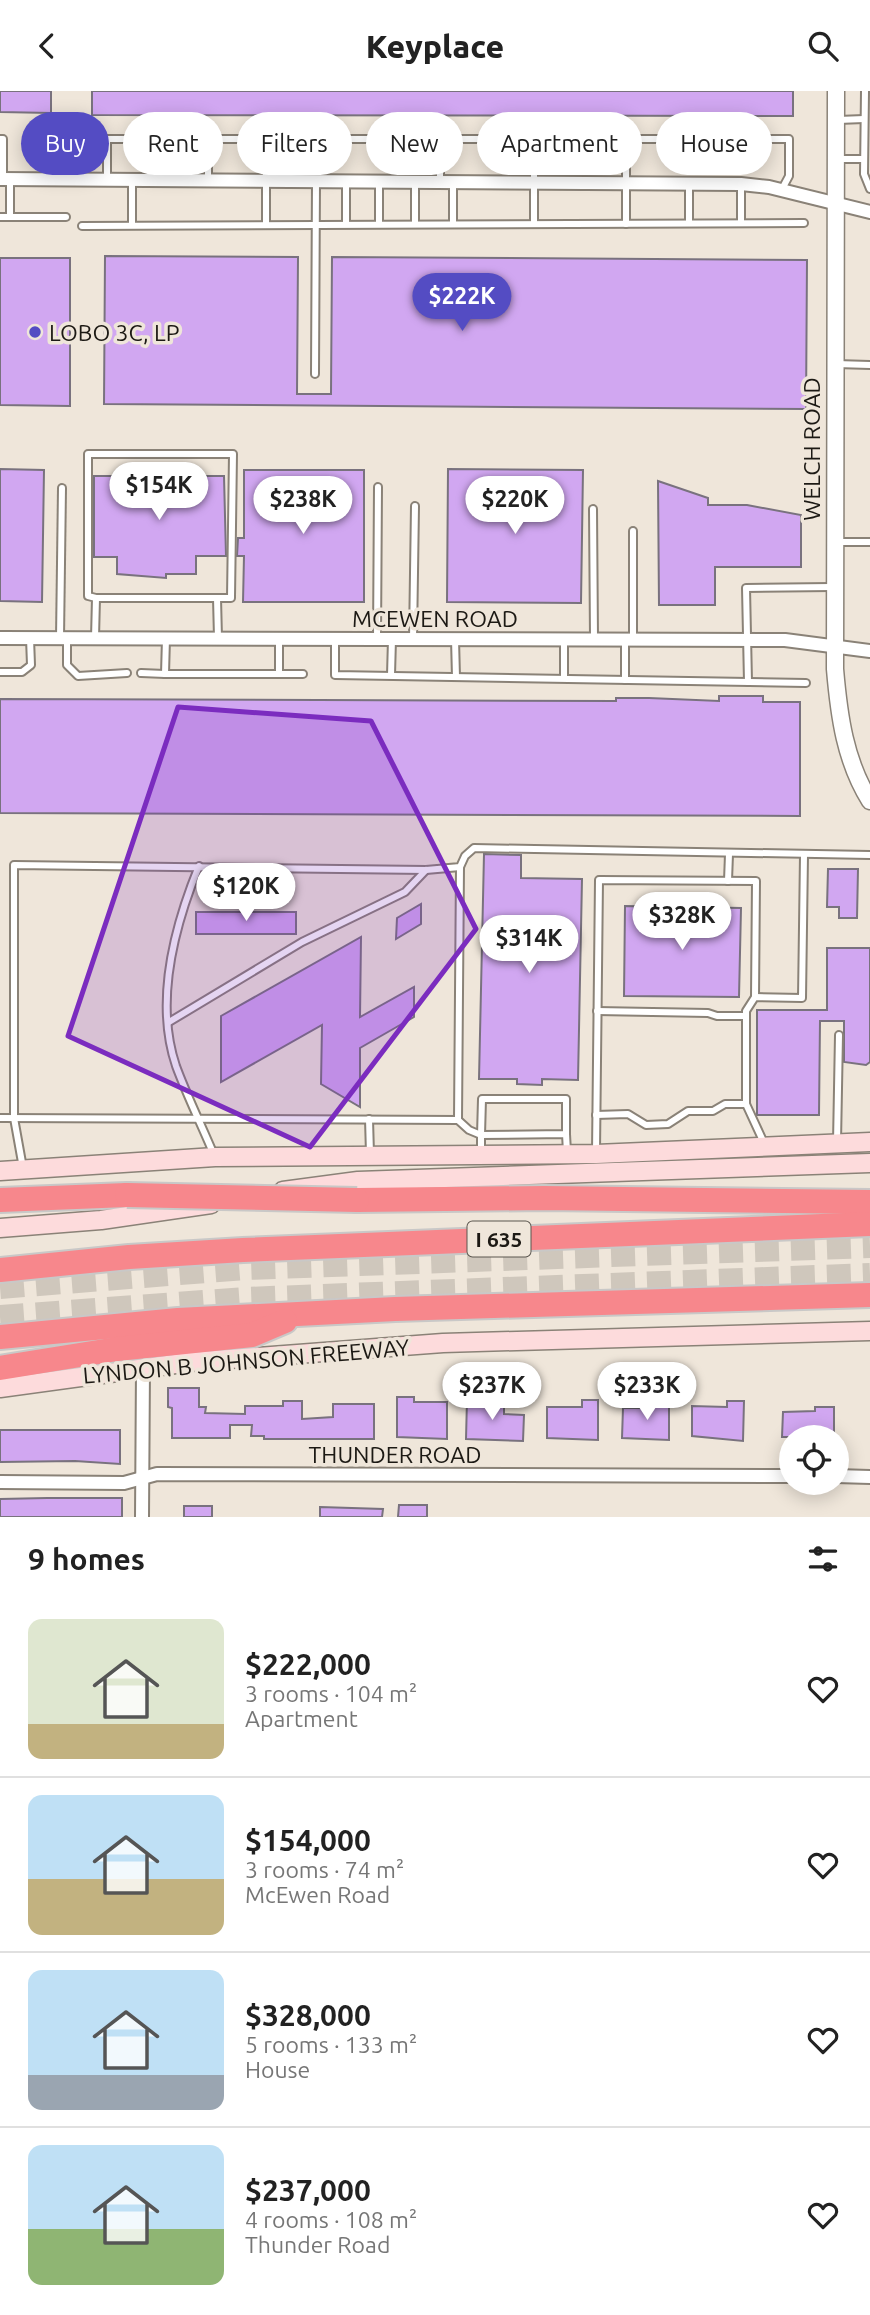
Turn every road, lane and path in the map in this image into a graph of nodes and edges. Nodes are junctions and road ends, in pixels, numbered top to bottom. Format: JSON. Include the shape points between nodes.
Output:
{"nodes":[{"id":1,"x":836,"y":91,"type":"edge"},
{"id":2,"x":865,"y":91,"type":"edge"},
{"id":3,"x":864,"y":119,"type":"junction"},
{"id":4,"x":836,"y":120,"type":"junction"},
{"id":5,"x":0,"y":139,"type":"edge"},
{"id":6,"x":123,"y":139,"type":"edge"},
{"id":7,"x":642,"y":139,"type":"edge"},
{"id":8,"x":836,"y":159,"type":"junction"},
{"id":9,"x":864,"y":159,"type":"junction"},
{"id":10,"x":208,"y":175,"type":"edge"},
{"id":11,"x":266,"y":175,"type":"edge"},
{"id":12,"x":445,"y":175,"type":"edge"},
{"id":13,"x":534,"y":175,"type":"edge"},
{"id":14,"x":626,"y":175,"type":"edge"},
{"id":15,"x":4,"y":179,"type":"edge"},
{"id":16,"x":107,"y":180,"type":"junction"},
{"id":17,"x":132,"y":180,"type":"junction"},
{"id":18,"x":208,"y":181,"type":"junction"},
{"id":19,"x":266,"y":181,"type":"junction"},
{"id":20,"x":316,"y":182,"type":"junction"},
{"id":21,"x":346,"y":182,"type":"junction"},
{"id":22,"x":379,"y":182,"type":"junction"},
{"id":23,"x":415,"y":183,"type":"junction"},
{"id":24,"x":446,"y":183,"type":"junction"},
{"id":25,"x":534,"y":183,"type":"junction"},
{"id":26,"x":626,"y":184,"type":"junction"},
{"id":27,"x":689,"y":184,"type":"junction"},
{"id":28,"x":741,"y":184,"type":"junction"},
{"id":29,"x":870,"y":189,"type":"edge"},
{"id":30,"x":781,"y":190,"type":"junction"},
{"id":31,"x":835,"y":203,"type":"junction"},
{"id":32,"x":870,"y":212,"type":"edge"},
{"id":33,"x":0,"y":217,"type":"edge"},
{"id":34,"x":10,"y":217,"type":"junction"},
{"id":35,"x":66,"y":217,"type":"dead end"},
{"id":36,"x":690,"y":223,"type":"junction"},
{"id":37,"x":741,"y":223,"type":"junction"},
{"id":38,"x":803,"y":223,"type":"dead end"},
{"id":39,"x":346,"y":224,"type":"junction"},
{"id":40,"x":379,"y":224,"type":"junction"},
{"id":41,"x":415,"y":224,"type":"junction"},
{"id":42,"x":453,"y":224,"type":"junction"},
{"id":43,"x":534,"y":224,"type":"junction"},
{"id":44,"x":626,"y":224,"type":"junction"},
{"id":45,"x":132,"y":225,"type":"junction"},
{"id":46,"x":266,"y":225,"type":"junction"},
{"id":47,"x":316,"y":225,"type":"junction"},
{"id":48,"x":82,"y":226,"type":"dead end"},
{"id":49,"x":835,"y":364,"type":"junction"},
{"id":50,"x":870,"y":365,"type":"edge"},
{"id":51,"x":315,"y":374,"type":"dead end"},
{"id":52,"x":378,"y":487,"type":"dead end"},
{"id":53,"x":62,"y":488,"type":"dead end"},
{"id":54,"x":415,"y":506,"type":"dead end"},
{"id":55,"x":593,"y":509,"type":"dead end"},
{"id":56,"x":633,"y":531,"type":"dead end"},
{"id":57,"x":834,"y":542,"type":"junction"},
{"id":58,"x":870,"y":542,"type":"edge"},
{"id":59,"x":835,"y":587,"type":"junction"},
{"id":60,"x":96,"y":598,"type":"junction"},
{"id":61,"x":217,"y":598,"type":"junction"},
{"id":62,"x":0,"y":638,"type":"edge"},
{"id":63,"x":30,"y":638,"type":"junction"},
{"id":64,"x":63,"y":638,"type":"junction"},
{"id":65,"x":94,"y":638,"type":"junction"},
{"id":66,"x":166,"y":638,"type":"junction"},
{"id":67,"x":218,"y":638,"type":"junction"},
{"id":68,"x":279,"y":639,"type":"junction"},
{"id":69,"x":335,"y":639,"type":"junction"},
{"id":70,"x":377,"y":639,"type":"junction"},
{"id":71,"x":392,"y":639,"type":"junction"},
{"id":72,"x":413,"y":639,"type":"junction"},
{"id":73,"x":455,"y":639,"type":"junction"},
{"id":74,"x":564,"y":639,"type":"junction"},
{"id":75,"x":594,"y":639,"type":"junction"},
{"id":76,"x":629,"y":639,"type":"junction"},
{"id":77,"x":747,"y":640,"type":"junction"},
{"id":78,"x":834,"y":648,"type":"junction"},
{"id":79,"x":870,"y":651,"type":"edge"},
{"id":80,"x":0,"y":672,"type":"edge"},
{"id":81,"x":127,"y":673,"type":"dead end"},
{"id":82,"x":141,"y":673,"type":"dead end"},
{"id":83,"x":165,"y":674,"type":"junction"},
{"id":84,"x":279,"y":674,"type":"junction"},
{"id":85,"x":303,"y":674,"type":"dead end"},
{"id":86,"x":391,"y":675,"type":"junction"},
{"id":87,"x":456,"y":677,"type":"junction"},
{"id":88,"x":564,"y":678,"type":"junction"},
{"id":89,"x":625,"y":680,"type":"junction"},
{"id":90,"x":748,"y":682,"type":"junction"},
{"id":91,"x":806,"y":683,"type":"dead end"},
{"id":92,"x":870,"y":801,"type":"edge"},
{"id":93,"x":729,"y":854,"type":"junction"},
{"id":94,"x":804,"y":855,"type":"junction"},
{"id":95,"x":870,"y":855,"type":"edge"},
{"id":96,"x":199,"y":866,"type":"junction"},
{"id":97,"x":460,"y":867,"type":"junction"},
{"id":98,"x":426,"y":870,"type":"junction"},
{"id":99,"x":728,"y":881,"type":"junction"},
{"id":100,"x":755,"y":997,"type":"junction"},
{"id":101,"x":597,"y":1011,"type":"junction"},
{"id":102,"x":746,"y":1016,"type":"junction"},
{"id":103,"x":169,"y":1022,"type":"junction"},
{"id":104,"x":839,"y":1035,"type":"dead end"},
{"id":105,"x":746,"y":1104,"type":"junction"},
{"id":106,"x":596,"y":1115,"type":"junction"},
{"id":107,"x":199,"y":1117,"type":"junction"},
{"id":108,"x":0,"y":1118,"type":"edge"},
{"id":109,"x":14,"y":1118,"type":"junction"},
{"id":110,"x":369,"y":1119,"type":"junction"},
{"id":111,"x":458,"y":1120,"type":"junction"},
{"id":112,"x":566,"y":1134,"type":"junction"},
{"id":113,"x":481,"y":1135,"type":"junction"},
{"id":114,"x":870,"y":1142,"type":"edge"},
{"id":115,"x":837,"y":1144,"type":"junction"},
{"id":116,"x":766,"y":1148,"type":"junction"},
{"id":117,"x":370,"y":1154,"type":"junction"},
{"id":118,"x":481,"y":1154,"type":"junction"},
{"id":119,"x":567,"y":1154,"type":"junction"},
{"id":120,"x":596,"y":1154,"type":"junction"},
{"id":121,"x":215,"y":1157,"type":"junction"},
{"id":122,"x":870,"y":1163,"type":"edge"},
{"id":123,"x":24,"y":1170,"type":"junction"},
{"id":124,"x":0,"y":1171,"type":"edge"},
{"id":125,"x":0,"y":1200,"type":"edge"},
{"id":126,"x":870,"y":1202,"type":"edge"},
{"id":127,"x":870,"y":1224,"type":"edge"},
{"id":128,"x":0,"y":1227,"type":"edge"},
{"id":129,"x":0,"y":1270,"type":"edge"},
{"id":130,"x":870,"y":1295,"type":"edge"},
{"id":131,"x":299,"y":1314,"type":"junction"},
{"id":132,"x":870,"y":1331,"type":"edge"},
{"id":133,"x":0,"y":1337,"type":"edge"},
{"id":134,"x":0,"y":1368,"type":"edge"},
{"id":135,"x":143,"y":1368,"type":"junction"},
{"id":136,"x":0,"y":1388,"type":"edge"},
{"id":137,"x":779,"y":1476,"type":"edge"},
{"id":138,"x":849,"y":1476,"type":"edge"},
{"id":139,"x":870,"y":1476,"type":"edge"},
{"id":140,"x":142,"y":1478,"type":"junction"},
{"id":141,"x":0,"y":1482,"type":"edge"},
{"id":142,"x":142,"y":1517,"type":"edge"}],
"edges":[{"from":1,"to":4,"type":"street","name":"WELCH ROAD"},
{"from":2,"to":3,"type":"lane"},
{"from":3,"to":4,"type":"lane"},
{"from":3,"to":9,"type":"lane"},
{"from":4,"to":8,"type":"street","name":"WELCH ROAD"},
{"from":5,"to":15,"type":"lane"},
{"from":6,"to":16,"type":"lane","via":[[107,139]]},
{"from":7,"to":30,"type":"lane","via":[[789,139],[789,176]]},
{"from":8,"to":9,"type":"lane"},
{"from":8,"to":31,"type":"street","name":"WELCH ROAD"},
{"from":9,"to":29,"type":"lane"},
{"from":10,"to":18,"type":"lane"},
{"from":11,"to":19,"type":"lane"},
{"from":12,"to":24,"type":"lane"},
{"from":13,"to":25,"type":"lane"},
{"from":14,"to":26,"type":"lane"},
{"from":15,"to":16,"type":"street"},
{"from":15,"to":34,"type":"lane"},
{"from":16,"to":17,"type":"street"},
{"from":17,"to":18,"type":"street"},
{"from":17,"to":45,"type":"lane"},
{"from":18,"to":19,"type":"street"},
{"from":19,"to":20,"type":"street"},
{"from":19,"to":46,"type":"lane"},
{"from":20,"to":21,"type":"street"},
{"from":20,"to":47,"type":"lane"},
{"from":21,"to":22,"type":"street"},
{"from":21,"to":39,"type":"lane"},
{"from":22,"to":23,"type":"street"},
{"from":22,"to":40,"type":"lane"},
{"from":23,"to":24,"type":"street"},
{"from":23,"to":41,"type":"lane"},
{"from":24,"to":25,"type":"street"},
{"from":24,"to":42,"type":"lane"},
{"from":25,"to":26,"type":"street"},
{"from":25,"to":43,"type":"lane"},
{"from":26,"to":27,"type":"street"},
{"from":26,"to":44,"type":"lane"},
{"from":27,"to":28,"type":"street"},
{"from":27,"to":36,"type":"lane"},
{"from":28,"to":30,"type":"street"},
{"from":28,"to":37,"type":"lane"},
{"from":30,"to":31,"type":"street"},
{"from":31,"to":32,"type":"street"},
{"from":31,"to":49,"type":"street","name":"WELCH ROAD"},
{"from":33,"to":34,"type":"lane"},
{"from":34,"to":35,"type":"lane"},
{"from":36,"to":37,"type":"lane"},
{"from":36,"to":44,"type":"lane"},
{"from":37,"to":38,"type":"lane"},
{"from":39,"to":40,"type":"lane"},
{"from":39,"to":47,"type":"lane"},
{"from":40,"to":41,"type":"lane"},
{"from":41,"to":42,"type":"lane"},
{"from":42,"to":43,"type":"lane"},
{"from":43,"to":44,"type":"lane"},
{"from":45,"to":46,"type":"lane"},
{"from":45,"to":48,"type":"lane"},
{"from":46,"to":47,"type":"lane"},
{"from":47,"to":51,"type":"lane"},
{"from":49,"to":50,"type":"lane"},
{"from":49,"to":57,"type":"street","name":"WELCH ROAD"},
{"from":52,"to":70,"type":"lane"},
{"from":53,"to":64,"type":"lane"},
{"from":54,"to":72,"type":"lane"},
{"from":55,"to":75,"type":"lane"},
{"from":56,"to":76,"type":"lane"},
{"from":57,"to":58,"type":"lane"},
{"from":57,"to":59,"type":"street","name":"WELCH ROAD"},
{"from":59,"to":77,"type":"lane","via":[[746,588]]},
{"from":59,"to":78,"type":"street","name":"WELCH ROAD"},
{"from":60,"to":61,"type":"lane"},
{"from":60,"to":61,"type":"lane","via":[[88,596],[88,454],[233,454],[231,598]]},
{"from":60,"to":65,"type":"lane"},
{"from":61,"to":67,"type":"lane"},
{"from":62,"to":63,"type":"street","name":"MCEWEN ROAD"},
{"from":63,"to":64,"type":"street","name":"MCEWEN ROAD"},
{"from":63,"to":80,"type":"lane","via":[[31,665],[22,672]]},
{"from":64,"to":65,"type":"street","name":"MCEWEN ROAD"},
{"from":64,"to":81,"type":"lane","via":[[67,665],[78,676]]},
{"from":65,"to":66,"type":"street","name":"MCEWEN ROAD"},
{"from":66,"to":67,"type":"street","name":"MCEWEN ROAD"},
{"from":66,"to":83,"type":"lane"},
{"from":67,"to":68,"type":"street","name":"MCEWEN ROAD"},
{"from":68,"to":69,"type":"street","name":"MCEWEN ROAD"},
{"from":68,"to":84,"type":"lane"},
{"from":69,"to":70,"type":"street","name":"MCEWEN ROAD"},
{"from":69,"to":86,"type":"lane","via":[[335,674]]},
{"from":70,"to":71,"type":"street","name":"MCEWEN ROAD"},
{"from":71,"to":72,"type":"street","name":"MCEWEN ROAD"},
{"from":71,"to":86,"type":"lane"},
{"from":72,"to":73,"type":"street","name":"MCEWEN ROAD"},
{"from":73,"to":74,"type":"street","name":"MCEWEN ROAD"},
{"from":73,"to":87,"type":"lane"},
{"from":74,"to":75,"type":"street","name":"MCEWEN ROAD"},
{"from":74,"to":88,"type":"lane"},
{"from":75,"to":76,"type":"street","name":"MCEWEN ROAD"},
{"from":76,"to":77,"type":"street","name":"MCEWEN ROAD"},
{"from":76,"to":89,"type":"lane"},
{"from":77,"to":78,"type":"street","name":"MCEWEN ROAD"},
{"from":77,"to":90,"type":"lane"},
{"from":78,"to":79,"type":"street","name":"MCEWEN ROAD"},
{"from":78,"to":92,"type":"street","name":"WELCH ROAD","via":[[843,736]]},
{"from":82,"to":83,"type":"lane"},
{"from":83,"to":84,"type":"lane"},
{"from":84,"to":85,"type":"lane"},
{"from":86,"to":87,"type":"lane"},
{"from":87,"to":88,"type":"lane"},
{"from":88,"to":89,"type":"lane"},
{"from":89,"to":90,"type":"lane"},
{"from":90,"to":91,"type":"lane"},
{"from":93,"to":94,"type":"lane"},
{"from":93,"to":97,"type":"lane","via":[[474,848]]},
{"from":93,"to":99,"type":"lane"},
{"from":94,"to":95,"type":"lane"},
{"from":94,"to":100,"type":"lane","via":[[802,998]]},
{"from":96,"to":98,"type":"lane"},
{"from":96,"to":103,"type":"lane","via":[[180,913],[170,958]]},
{"from":96,"to":109,"type":"lane","via":[[14,865]]},
{"from":97,"to":98,"type":"lane"},
{"from":97,"to":111,"type":"lane"},
{"from":98,"to":103,"type":"lane","via":[[405,892],[302,942]]},
{"from":99,"to":100,"type":"lane","via":[[756,881]]},
{"from":99,"to":101,"type":"lane","via":[[599,880]]},
{"from":100,"to":102,"type":"lane"},
{"from":101,"to":102,"type":"lane"},
{"from":101,"to":106,"type":"lane"},
{"from":102,"to":105,"type":"lane"},
{"from":103,"to":107,"type":"lane","via":[[176,1065]]},
{"from":104,"to":115,"type":"lane"},
{"from":105,"to":106,"type":"lane","via":[[688,1111],[668,1124],[646,1125],[628,1114]]},
{"from":105,"to":116,"type":"lane"},
{"from":106,"to":120,"type":"lane"},
{"from":107,"to":109,"type":"lane"},
{"from":107,"to":110,"type":"lane"},
{"from":107,"to":121,"type":"lane"},
{"from":108,"to":109,"type":"lane"},
{"from":109,"to":123,"type":"lane"},
{"from":110,"to":111,"type":"lane"},
{"from":110,"to":117,"type":"lane"},
{"from":111,"to":113,"type":"lane"},
{"from":112,"to":113,"type":"lane"},
{"from":112,"to":113,"type":"lane","via":[[566,1099],[482,1099]]},
{"from":112,"to":119,"type":"lane"},
{"from":113,"to":118,"type":"lane"},
{"from":114,"to":115,"type":"main road"},
{"from":115,"to":116,"type":"main road"},
{"from":116,"to":120,"type":"main road"},
{"from":117,"to":118,"type":"main road"},
{"from":117,"to":121,"type":"main road"},
{"from":118,"to":119,"type":"main road"},
{"from":119,"to":120,"type":"main road"},
{"from":121,"to":123,"type":"main road"},
{"from":122,"to":128,"type":"main road","via":[[358,1181],[168,1212]]},
{"from":123,"to":124,"type":"main road"},
{"from":125,"to":126,"type":"highway","bridge":true,"via":[[127,1195]]},
{"from":127,"to":129,"type":"highway","number":"I 635","via":[[243,1250]]},
{"from":130,"to":131,"type":"highway","name":"LYNDON B JOHNSON FREEWAY"},
{"from":131,"to":133,"type":"highway","name":"LYNDON B JOHNSON FREEWAY","via":[[178,1319]]},
{"from":131,"to":134,"type":"highway","via":[[252,1335],[117,1349]]},
{"from":132,"to":135,"type":"main road","name":"LYNDON B JOHNSON FREEWAY","via":[[443,1343]]},
{"from":135,"to":136,"type":"main road","name":"LYNDON B JOHNSON FREEWAY"},
{"from":135,"to":140,"type":"street"},
{"from":137,"to":140,"type":"street","name":"THUNDER ROAD","via":[[158,1474]]},
{"from":138,"to":139,"type":"street"},
{"from":140,"to":141,"type":"street","name":"THUNDER ROAD","via":[[124,1483]]},
{"from":140,"to":142,"type":"street"}]}
